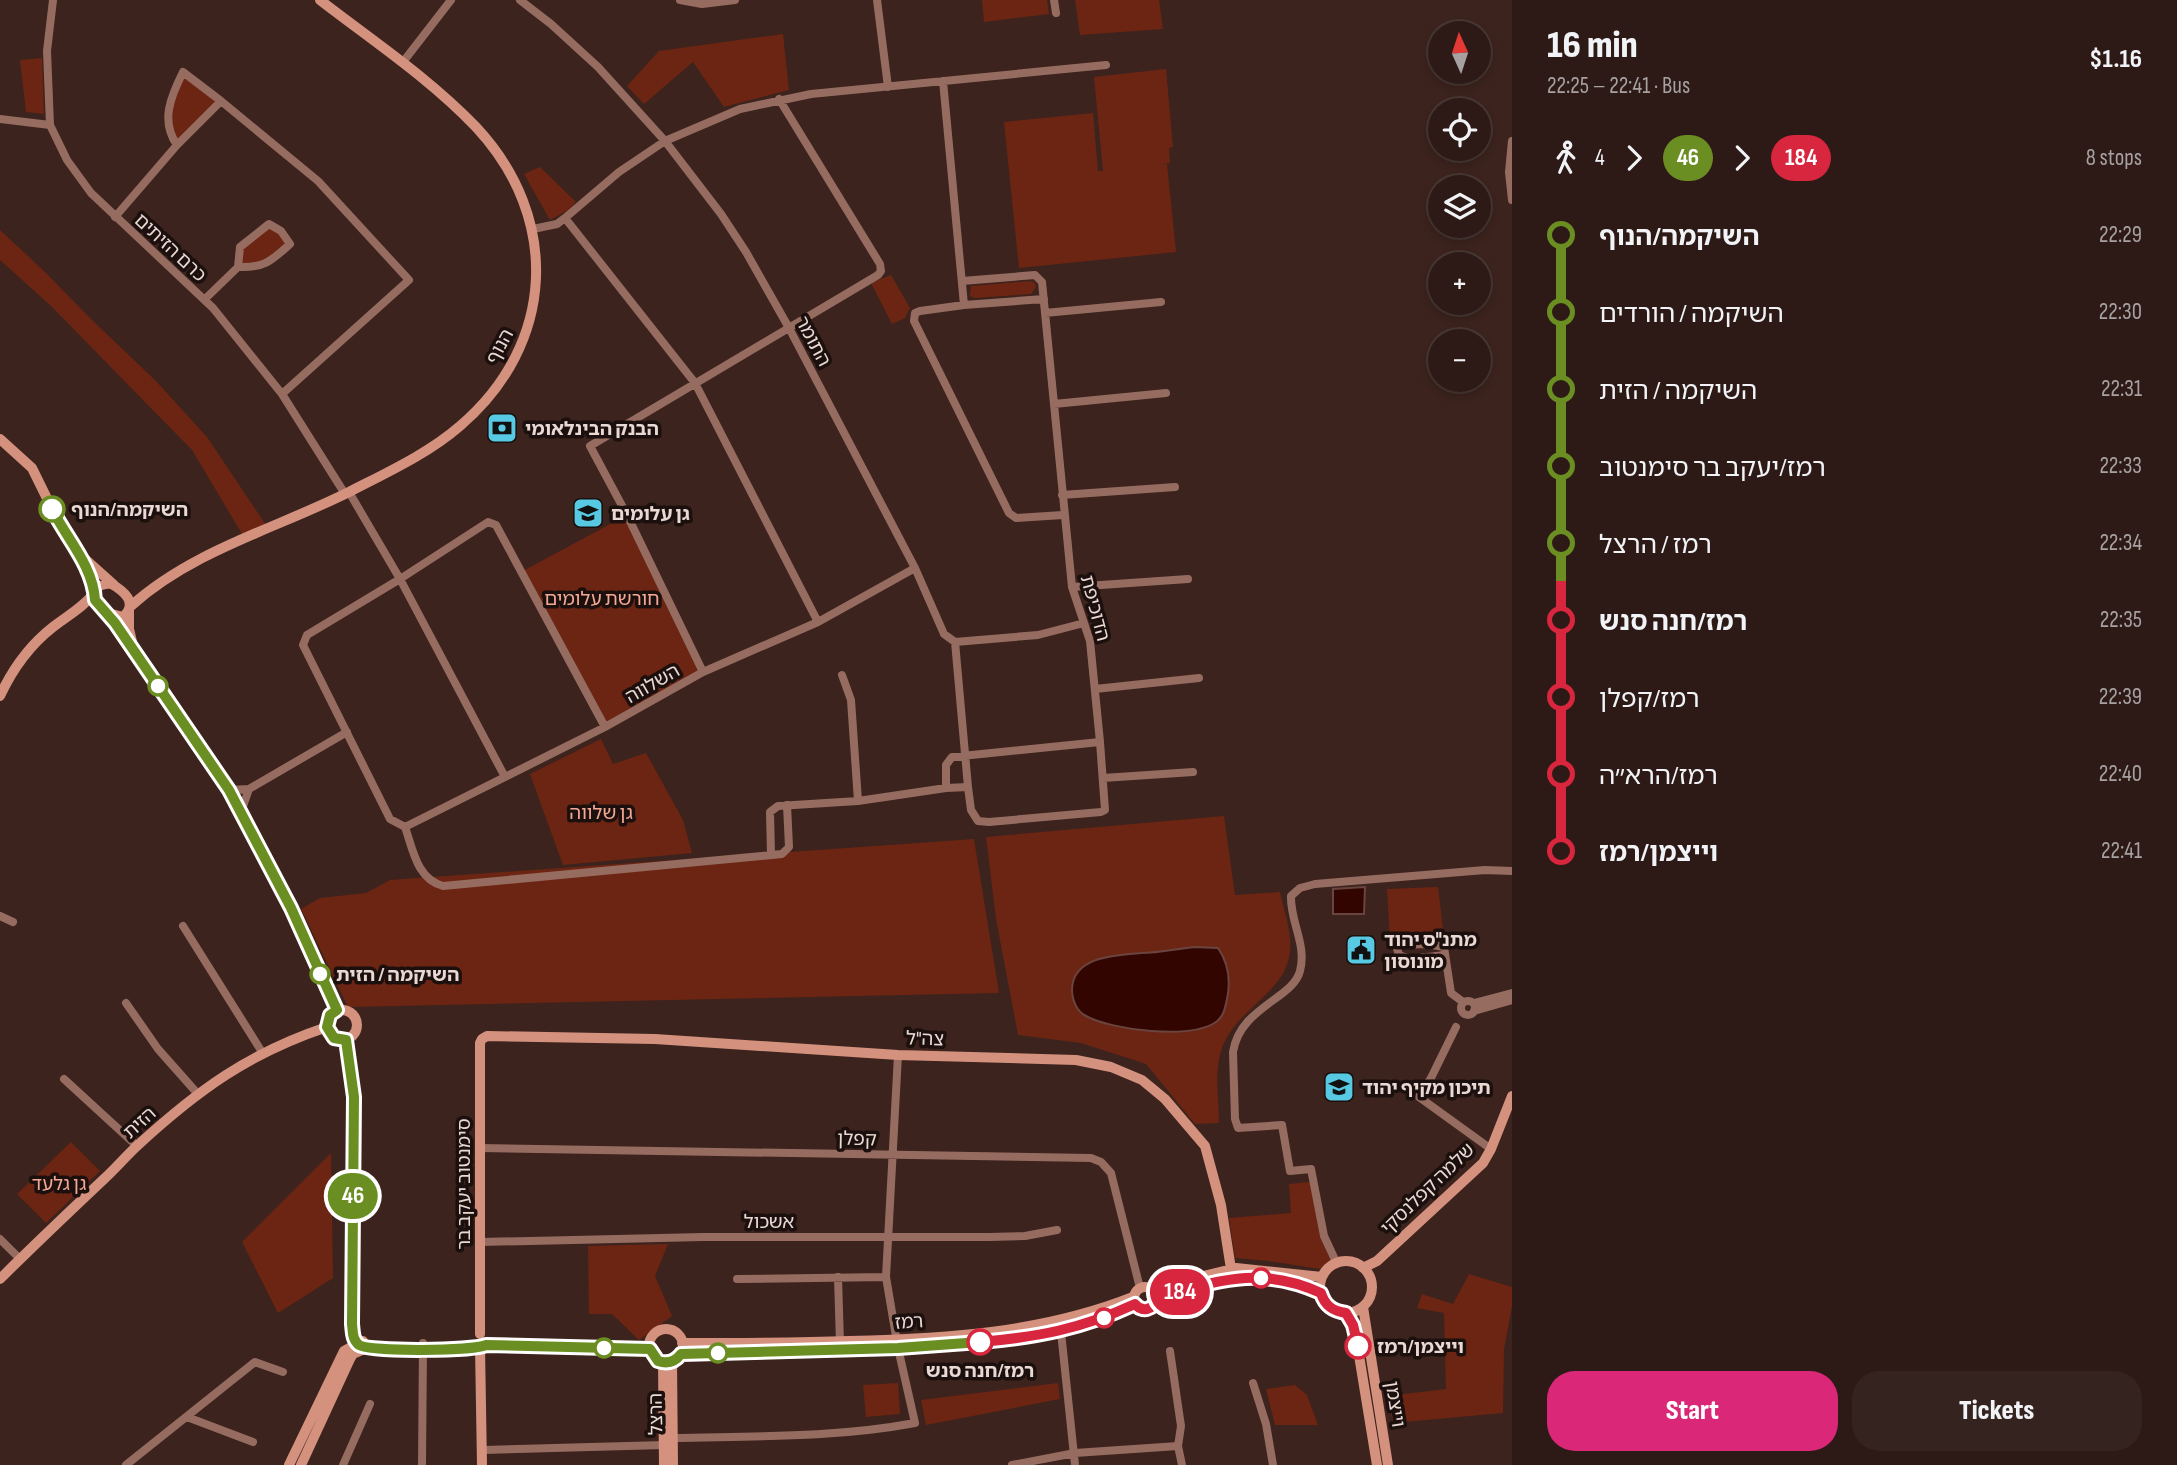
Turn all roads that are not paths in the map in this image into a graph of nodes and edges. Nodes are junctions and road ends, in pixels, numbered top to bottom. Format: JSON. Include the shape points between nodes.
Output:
{"nodes":[{"id":1,"x":53,"y":0,"type":"edge"},
{"id":2,"x":320,"y":0,"type":"edge"},
{"id":3,"x":451,"y":0,"type":"edge"},
{"id":4,"x":520,"y":0,"type":"edge"},
{"id":5,"x":680,"y":0,"type":"edge"},
{"id":6,"x":735,"y":0,"type":"edge"},
{"id":7,"x":877,"y":0,"type":"edge"},
{"id":8,"x":1054,"y":0,"type":"edge"},
{"id":9,"x":1056,"y":13,"type":"dead end"},
{"id":10,"x":403,"y":62,"type":"junction"},
{"id":11,"x":1106,"y":65,"type":"dead end"},
{"id":12,"x":943,"y":81,"type":"junction"},
{"id":13,"x":888,"y":87,"type":"junction"},
{"id":14,"x":779,"y":99,"type":"junction"},
{"id":15,"x":221,"y":101,"type":"junction"},
{"id":16,"x":0,"y":119,"type":"edge"},
{"id":17,"x":50,"y":125,"type":"junction"},
{"id":18,"x":665,"y":141,"type":"junction"},
{"id":19,"x":1512,"y":141,"type":"edge"},
{"id":20,"x":177,"y":145,"type":"junction"},
{"id":21,"x":1512,"y":200,"type":"edge"},
{"id":22,"x":115,"y":216,"type":"junction"},
{"id":23,"x":565,"y":218,"type":"junction"},
{"id":24,"x":533,"y":229,"type":"junction"},
{"id":25,"x":238,"y":267,"type":"junction"},
{"id":26,"x":962,"y":281,"type":"junction"},
{"id":27,"x":205,"y":299,"type":"junction"},
{"id":28,"x":1044,"y":299,"type":"junction"},
{"id":29,"x":1161,"y":302,"type":"dead end"},
{"id":30,"x":964,"y":305,"type":"junction"},
{"id":31,"x":1045,"y":313,"type":"junction"},
{"id":32,"x":789,"y":328,"type":"junction"},
{"id":33,"x":695,"y":383,"type":"junction"},
{"id":34,"x":1166,"y":393,"type":"dead end"},
{"id":35,"x":282,"y":394,"type":"junction"},
{"id":36,"x":1054,"y":404,"type":"junction"},
{"id":37,"x":0,"y":439,"type":"edge"},
{"id":38,"x":1175,"y":487,"type":"dead end"},
{"id":39,"x":347,"y":493,"type":"junction"},
{"id":40,"x":1062,"y":495,"type":"junction"},
{"id":41,"x":1063,"y":515,"type":"junction"},
{"id":42,"x":78,"y":552,"type":"junction"},
{"id":43,"x":915,"y":568,"type":"junction"},
{"id":44,"x":400,"y":579,"type":"junction"},
{"id":45,"x":1188,"y":579,"type":"dead end"},
{"id":46,"x":114,"y":584,"type":"junction"},
{"id":47,"x":1072,"y":587,"type":"junction"},
{"id":48,"x":95,"y":592,"type":"junction"},
{"id":49,"x":126,"y":594,"type":"junction"},
{"id":50,"x":144,"y":594,"type":"junction"},
{"id":51,"x":130,"y":608,"type":"junction"},
{"id":52,"x":104,"y":610,"type":"junction"},
{"id":53,"x":74,"y":611,"type":"junction"},
{"id":54,"x":818,"y":622,"type":"junction"},
{"id":55,"x":1084,"y":623,"type":"junction"},
{"id":56,"x":955,"y":642,"type":"junction"},
{"id":57,"x":134,"y":652,"type":"junction"},
{"id":58,"x":703,"y":672,"type":"junction"},
{"id":59,"x":842,"y":675,"type":"dead end"},
{"id":60,"x":1199,"y":678,"type":"dead end"},
{"id":61,"x":1094,"y":689,"type":"junction"},
{"id":62,"x":0,"y":696,"type":"edge"},
{"id":63,"x":606,"y":727,"type":"junction"},
{"id":64,"x":347,"y":732,"type":"junction"},
{"id":65,"x":1100,"y":742,"type":"junction"},
{"id":66,"x":966,"y":756,"type":"junction"},
{"id":67,"x":1193,"y":772,"type":"dead end"},
{"id":68,"x":505,"y":777,"type":"junction"},
{"id":69,"x":1103,"y":778,"type":"junction"},
{"id":70,"x":968,"y":787,"type":"junction"},
{"id":71,"x":946,"y":788,"type":"junction"},
{"id":72,"x":249,"y":789,"type":"junction"},
{"id":73,"x":229,"y":790,"type":"junction"},
{"id":74,"x":858,"y":801,"type":"junction"},
{"id":75,"x":787,"y":805,"type":"junction"},
{"id":76,"x":241,"y":812,"type":"junction"},
{"id":77,"x":405,"y":827,"type":"junction"},
{"id":78,"x":771,"y":855,"type":"junction"},
{"id":79,"x":1512,"y":871,"type":"edge"},
{"id":80,"x":0,"y":916,"type":"edge"},
{"id":81,"x":13,"y":922,"type":"dead end"},
{"id":82,"x":183,"y":926,"type":"dead end"},
{"id":83,"x":1445,"y":951,"type":"junction"},
{"id":84,"x":1512,"y":993,"type":"edge"},
{"id":85,"x":1512,"y":1000,"type":"edge"},
{"id":86,"x":1463,"y":1002,"type":"junction"},
{"id":87,"x":126,"y":1003,"type":"dead end"},
{"id":88,"x":1474,"y":1007,"type":"junction"},
{"id":89,"x":337,"y":1010,"type":"junction"},
{"id":90,"x":327,"y":1027,"type":"junction"},
{"id":91,"x":1456,"y":1027,"type":"dead end"},
{"id":92,"x":487,"y":1037,"type":"joint"},
{"id":93,"x":346,"y":1040,"type":"junction"},
{"id":94,"x":262,"y":1052,"type":"junction"},
{"id":95,"x":898,"y":1055,"type":"junction"},
{"id":96,"x":64,"y":1079,"type":"dead end"},
{"id":97,"x":197,"y":1093,"type":"junction"},
{"id":98,"x":1512,"y":1096,"type":"edge"},
{"id":99,"x":137,"y":1146,"type":"junction"},
{"id":100,"x":479,"y":1148,"type":"junction"},
{"id":101,"x":1491,"y":1149,"type":"junction"},
{"id":102,"x":892,"y":1154,"type":"junction"},
{"id":103,"x":1056,"y":1230,"type":"dead end"},
{"id":104,"x":887,"y":1238,"type":"junction"},
{"id":105,"x":0,"y":1239,"type":"edge"},
{"id":106,"x":481,"y":1242,"type":"junction"},
{"id":107,"x":20,"y":1259,"type":"junction"},
{"id":108,"x":1336,"y":1264,"type":"junction"},
{"id":109,"x":1231,"y":1269,"type":"junction"},
{"id":110,"x":1366,"y":1272,"type":"junction"},
{"id":111,"x":838,"y":1277,"type":"junction"},
{"id":112,"x":886,"y":1277,"type":"junction"},
{"id":113,"x":1322,"y":1277,"type":"junction"},
{"id":114,"x":0,"y":1279,"type":"edge"},
{"id":115,"x":737,"y":1279,"type":"dead end"},
{"id":116,"x":1321,"y":1293,"type":"junction"},
{"id":117,"x":1143,"y":1295,"type":"junction"},
{"id":118,"x":1363,"y":1307,"type":"junction"},
{"id":119,"x":1346,"y":1313,"type":"junction"},
{"id":120,"x":1061,"y":1332,"type":"junction"},
{"id":121,"x":479,"y":1342,"type":"junction"},
{"id":122,"x":362,"y":1344,"type":"junction"},
{"id":123,"x":897,"y":1344,"type":"junction"},
{"id":124,"x":423,"y":1346,"type":"junction"},
{"id":125,"x":840,"y":1346,"type":"junction"},
{"id":126,"x":650,"y":1349,"type":"junction"},
{"id":127,"x":1170,"y":1351,"type":"dead end"},
{"id":128,"x":675,"y":1355,"type":"junction"},
{"id":129,"x":283,"y":1372,"type":"dead end"},
{"id":130,"x":1253,"y":1383,"type":"dead end"},
{"id":131,"x":370,"y":1404,"type":"dead end"},
{"id":132,"x":187,"y":1418,"type":"junction"},
{"id":133,"x":668,"y":1441,"type":"junction"},
{"id":134,"x":253,"y":1442,"type":"dead end"},
{"id":135,"x":1178,"y":1446,"type":"junction"},
{"id":136,"x":482,"y":1450,"type":"junction"},
{"id":137,"x":1075,"y":1453,"type":"junction"},
{"id":138,"x":126,"y":1465,"type":"edge"},
{"id":139,"x":289,"y":1465,"type":"edge"},
{"id":140,"x":301,"y":1465,"type":"edge"},
{"id":141,"x":343,"y":1465,"type":"edge"},
{"id":142,"x":422,"y":1465,"type":"edge"},
{"id":143,"x":482,"y":1465,"type":"edge"},
{"id":144,"x":664,"y":1465,"type":"edge"},
{"id":145,"x":673,"y":1465,"type":"edge"},
{"id":146,"x":1012,"y":1465,"type":"edge"},
{"id":147,"x":1075,"y":1465,"type":"edge"},
{"id":148,"x":1182,"y":1465,"type":"edge"},
{"id":149,"x":1273,"y":1465,"type":"edge"},
{"id":150,"x":1377,"y":1465,"type":"edge"},
{"id":151,"x":1388,"y":1465,"type":"edge"}],
"edges":[{"from":1,"to":17,"type":"street","name":"כרם הזיתים","via":[[47,51]]},
{"from":2,"to":10,"type":"street","name":"הנוף"},
{"from":3,"to":10,"type":"street"},
{"from":4,"to":18,"type":"street","name":"התומר","via":[[598,67]]},
{"from":5,"to":6,"type":"street","via":[[702,4]]},
{"from":7,"to":13,"type":"street"},
{"from":8,"to":9,"type":"street"},
{"from":10,"to":24,"type":"street","name":"הנוף","via":[[476,128],[498,155],[521,193]]},
{"from":11,"to":12,"type":"street"},
{"from":12,"to":13,"type":"street"},
{"from":12,"to":26,"type":"street"},
{"from":13,"to":14,"type":"street"},
{"from":14,"to":18,"type":"street","via":[[730,113]]},
{"from":14,"to":32,"type":"street","via":[[881,271]]},
{"from":15,"to":20,"type":"street"},
{"from":15,"to":20,"type":"street","via":[[183,72],[167,113],[169,133]]},
{"from":15,"to":35,"type":"street","via":[[318,181],[409,280]]},
{"from":16,"to":17,"type":"street"},
{"from":17,"to":22,"type":"street","name":"כרם הזיתים","via":[[66,160]]},
{"from":18,"to":23,"type":"street","via":[[619,172]]},
{"from":18,"to":32,"type":"street","name":"התומר","via":[[746,251]]},
{"from":19,"to":21,"type":"street"},
{"from":20,"to":22,"type":"street"},
{"from":22,"to":27,"type":"street","name":"כרם הזיתים"},
{"from":23,"to":24,"type":"street"},
{"from":23,"to":33,"type":"street"},
{"from":24,"to":39,"type":"street","name":"הנוף","via":[[537,276],[531,319],[523,344],[495,389],[445,439]]},
{"from":25,"to":25,"type":"street","via":[[257,268],[290,244],[270,224],[240,247]]},
{"from":25,"to":27,"type":"street"},
{"from":26,"to":28,"type":"street","via":[[1035,275],[1042,282]]},
{"from":26,"to":30,"type":"street"},
{"from":27,"to":35,"type":"street","name":"כרם הזיתים"},
{"from":28,"to":30,"type":"street"},
{"from":28,"to":31,"type":"street","name":"הדוכיפת"},
{"from":29,"to":31,"type":"street"},
{"from":30,"to":41,"type":"street","via":[[920,311],[914,315],[915,326],[1009,513],[1016,518]]},
{"from":31,"to":36,"type":"street","name":"הדוכיפת"},
{"from":32,"to":33,"type":"street"},
{"from":32,"to":43,"type":"street","name":"התומר"},
{"from":33,"to":54,"type":"street"},
{"from":33,"to":58,"type":"street","via":[[590,446]]},
{"from":34,"to":36,"type":"street"},
{"from":35,"to":39,"type":"street","name":"כרם הזיתים"},
{"from":36,"to":40,"type":"street","name":"הדוכיפת"},
{"from":37,"to":42,"type":"street","via":[[32,468]]},
{"from":38,"to":40,"type":"street"},
{"from":39,"to":44,"type":"street","name":"כרם הזיתים"},
{"from":39,"to":50,"type":"street","name":"הנוף","via":[[184,568]]},
{"from":40,"to":41,"type":"street","name":"הדוכיפת"},
{"from":41,"to":47,"type":"street","name":"הדוכיפת"},
{"from":42,"to":46,"type":"street"},
{"from":42,"to":48,"type":"street"},
{"from":43,"to":54,"type":"street","name":"השלווה"},
{"from":43,"to":56,"type":"street","name":"התומר","via":[[944,634]]},
{"from":44,"to":63,"type":"street","via":[[488,522],[496,525]]},
{"from":44,"to":64,"type":"street","via":[[307,635],[303,645]]},
{"from":44,"to":68,"type":"street","name":"כרם הזיתים"},
{"from":45,"to":47,"type":"street"},
{"from":46,"to":48,"type":"street","via":[[102,584]]},
{"from":46,"to":49,"type":"street"},
{"from":47,"to":55,"type":"street","name":"הדוכיפת"},
{"from":48,"to":52,"type":"street","via":[[95,600]]},
{"from":48,"to":53,"type":"street"},
{"from":49,"to":50,"type":"street"},
{"from":49,"to":51,"type":"street"},
{"from":50,"to":51,"type":"street","name":"הנוף"},
{"from":51,"to":52,"type":"street","via":[[123,617]]},
{"from":51,"to":57,"type":"street"},
{"from":52,"to":53,"type":"street"},
{"from":52,"to":57,"type":"street"},
{"from":53,"to":62,"type":"street","via":[[38,640]]},
{"from":54,"to":58,"type":"street","name":"השלווה"},
{"from":55,"to":56,"type":"street","via":[[1038,635]]},
{"from":55,"to":61,"type":"street","name":"הדוכיפת"},
{"from":56,"to":66,"type":"street"},
{"from":57,"to":73,"type":"street"},
{"from":58,"to":63,"type":"street","name":"השלווה"},
{"from":59,"to":74,"type":"street","via":[[851,699]]},
{"from":60,"to":61,"type":"street"},
{"from":61,"to":65,"type":"street","name":"הדוכיפת"},
{"from":63,"to":68,"type":"street","name":"השלווה"},
{"from":64,"to":72,"type":"street"},
{"from":64,"to":77,"type":"street","via":[[390,819]]},
{"from":65,"to":66,"type":"street"},
{"from":65,"to":69,"type":"street","name":"הדוכיפת"},
{"from":66,"to":70,"type":"street"},
{"from":66,"to":71,"type":"street","via":[[947,760]]},
{"from":67,"to":69,"type":"street"},
{"from":68,"to":77,"type":"street","name":"השלווה"},
{"from":69,"to":70,"type":"street","name":"הדוכיפת","via":[[1105,810],[1076,815],[978,821],[971,810]]},
{"from":70,"to":71,"type":"street"},
{"from":71,"to":74,"type":"street"},
{"from":72,"to":73,"type":"street"},
{"from":72,"to":76,"type":"street"},
{"from":73,"to":76,"type":"street"},
{"from":74,"to":75,"type":"street"},
{"from":75,"to":78,"type":"street","via":[[770,812]]},
{"from":75,"to":78,"type":"street","via":[[789,847],[782,854]]},
{"from":76,"to":89,"type":"street"},
{"from":77,"to":78,"type":"street","via":[[425,876],[443,886]]},
{"from":79,"to":108,"type":"street","via":[[1315,884],[1291,896],[1302,944],[1300,971],[1292,985],[1255,1014],[1235,1041],[1234,1107],[1238,1128],[1282,1125],[1290,1171],[1311,1170],[1324,1236]]},
{"from":80,"to":81,"type":"street"},
{"from":82,"to":94,"type":"street"},
{"from":83,"to":83,"type":"street","via":[[1427,944],[1396,945],[1399,955],[1410,959]]},
{"from":83,"to":86,"type":"street","via":[[1451,993]]},
{"from":84,"to":88,"type":"street"},
{"from":85,"to":88,"type":"street"},
{"from":86,"to":88,"type":"street","via":[[1468,1000]]},
{"from":86,"to":88,"type":"street","via":[[1464,1014],[1471,1014]]},
{"from":87,"to":97,"type":"street"},
{"from":89,"to":90,"type":"street"},
{"from":89,"to":93,"type":"street","via":[[349,1011],[357,1020],[354,1034]]},
{"from":90,"to":93,"type":"street","via":[[334,1038]]},
{"from":90,"to":94,"type":"street","name":"הזית"},
{"from":91,"to":101,"type":"street","via":[[1419,1097]]},
{"from":92,"to":95,"type":"street","name":"צה\"ל","via":[[655,1039]]},
{"from":92,"to":100,"type":"street","name":"סימנטוב יעקב בר","via":[[480,1044]]},
{"from":93,"to":122,"type":"street","via":[[354,1097],[352,1324]]},
{"from":94,"to":97,"type":"street","name":"הזית"},
{"from":95,"to":102,"type":"street"},
{"from":95,"to":109,"type":"street","name":"צה\"ל","via":[[1076,1060],[1142,1080],[1166,1100],[1205,1146]]},
{"from":96,"to":99,"type":"street"},
{"from":97,"to":99,"type":"street","name":"הזית"},
{"from":98,"to":101,"type":"street","name":"שלמה קפלנסקי"},
{"from":99,"to":107,"type":"street","name":"הזית"},
{"from":100,"to":102,"type":"street","name":"קפלן"},
{"from":100,"to":106,"type":"street","name":"סימנטוב יעקב בר"},
{"from":101,"to":110,"type":"street","name":"שלמה קפלנסקי","via":[[1483,1163]]},
{"from":102,"to":104,"type":"street"},
{"from":102,"to":117,"type":"street","name":"קפלן","via":[[1091,1158],[1101,1162],[1111,1174]]},
{"from":103,"to":104,"type":"street","name":"אשכול","via":[[1001,1237]]},
{"from":104,"to":106,"type":"street","name":"אשכול"},
{"from":104,"to":112,"type":"street"},
{"from":105,"to":107,"type":"street"},
{"from":106,"to":121,"type":"street","name":"סימנטוב יעקב בר"},
{"from":107,"to":114,"type":"street","name":"הזית"},
{"from":108,"to":110,"type":"street","via":[[1352,1263]]},
{"from":108,"to":113,"type":"street"},
{"from":109,"to":113,"type":"street","name":"רמז"},
{"from":109,"to":117,"type":"street","name":"רמז"},
{"from":110,"to":118,"type":"street","via":[[1371,1291]]},
{"from":111,"to":112,"type":"street"},
{"from":111,"to":115,"type":"street"},
{"from":111,"to":125,"type":"street"},
{"from":112,"to":123,"type":"street"},
{"from":113,"to":116,"type":"street"},
{"from":116,"to":117,"type":"street","name":"רמז","via":[[1273,1279],[1238,1277]]},
{"from":116,"to":119,"type":"street","via":[[1332,1309]]},
{"from":117,"to":120,"type":"street","name":"רמז","via":[[1097,1321]]},
{"from":117,"to":123,"type":"street","name":"רמז","via":[[1056,1322]]},
{"from":118,"to":119,"type":"street"},
{"from":118,"to":151,"type":"street","name":"וייצמן"},
{"from":119,"to":150,"type":"street","via":[[1358,1346]]},
{"from":120,"to":123,"type":"street","name":"רמז","via":[[996,1341]]},
{"from":120,"to":137,"type":"street"},
{"from":121,"to":124,"type":"street"},
{"from":121,"to":126,"type":"street"},
{"from":121,"to":136,"type":"street","name":"סימנטוב יעקב בר"},
{"from":122,"to":124,"type":"street"},
{"from":122,"to":139,"type":"street","via":[[344,1350]]},
{"from":122,"to":140,"type":"street","via":[[350,1359]]},
{"from":123,"to":125,"type":"street","name":"רמז"},
{"from":123,"to":133,"type":"street","via":[[915,1423],[880,1430]]},
{"from":124,"to":142,"type":"street"},
{"from":125,"to":128,"type":"street","name":"רמז"},
{"from":126,"to":128,"type":"street","via":[[654,1358]]},
{"from":126,"to":128,"type":"street","name":"רמז","via":[[651,1339],[663,1330],[674,1331]]},
{"from":127,"to":135,"type":"street","via":[[1181,1426]]},
{"from":128,"to":133,"type":"street","name":"הרצל"},
{"from":129,"to":132,"type":"street","via":[[255,1362]]},
{"from":130,"to":149,"type":"street"},
{"from":131,"to":141,"type":"street"},
{"from":132,"to":134,"type":"street"},
{"from":132,"to":138,"type":"street"},
{"from":133,"to":136,"type":"street"},
{"from":133,"to":144,"type":"street","name":"הרצל"},
{"from":133,"to":145,"type":"street","name":"הרצל"},
{"from":135,"to":137,"type":"street"},
{"from":135,"to":148,"type":"street"},
{"from":136,"to":143,"type":"street","name":"סימנטוב יעקב בר"},
{"from":137,"to":146,"type":"street"},
{"from":137,"to":147,"type":"street"}]}
